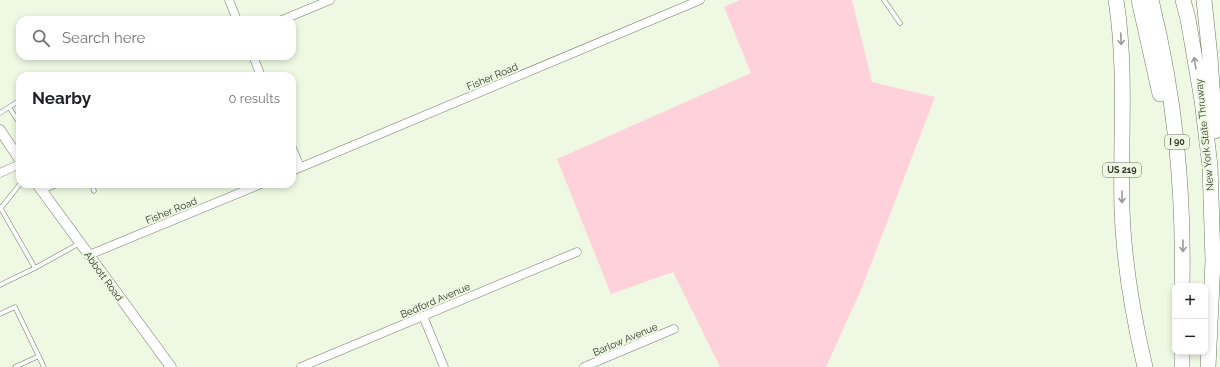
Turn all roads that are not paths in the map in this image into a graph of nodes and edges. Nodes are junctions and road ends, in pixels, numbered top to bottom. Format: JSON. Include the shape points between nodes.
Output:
{"nodes":[{"id":1,"x":229,"y":0,"type":"edge"},
{"id":2,"x":330,"y":0,"type":"edge"},
{"id":3,"x":700,"y":0,"type":"edge"},
{"id":4,"x":884,"y":0,"type":"edge"},
{"id":5,"x":1116,"y":0,"type":"edge"},
{"id":6,"x":1139,"y":0,"type":"edge"},
{"id":7,"x":1151,"y":0,"type":"edge"},
{"id":8,"x":1183,"y":0,"type":"edge"},
{"id":9,"x":1204,"y":0,"type":"edge"},
{"id":10,"x":235,"y":16,"type":"edge"},
{"id":11,"x":292,"y":16,"type":"edge"},
{"id":12,"x":900,"y":23,"type":"dead end"},
{"id":13,"x":254,"y":60,"type":"edge"},
{"id":14,"x":259,"y":72,"type":"edge"},
{"id":15,"x":16,"y":103,"type":"edge"},
{"id":16,"x":9,"y":107,"type":"junction"},
{"id":17,"x":0,"y":113,"type":"edge"},
{"id":18,"x":16,"y":118,"type":"edge"},
{"id":19,"x":0,"y":130,"type":"edge"},
{"id":20,"x":16,"y":154,"type":"edge"},
{"id":21,"x":296,"y":158,"type":"edge"},
{"id":22,"x":16,"y":166,"type":"edge"},
{"id":23,"x":300,"y":167,"type":"junction"},
{"id":24,"x":296,"y":169,"type":"edge"},
{"id":25,"x":0,"y":173,"type":"edge"},
{"id":26,"x":17,"y":188,"type":"edge"},
{"id":27,"x":40,"y":188,"type":"edge"},
{"id":28,"x":93,"y":188,"type":"edge"},
{"id":29,"x":251,"y":188,"type":"edge"},
{"id":30,"x":94,"y":191,"type":"dead end"},
{"id":31,"x":0,"y":208,"type":"edge"},
{"id":32,"x":1183,"y":216,"type":"junction"},
{"id":33,"x":1220,"y":230,"type":"edge"},
{"id":34,"x":80,"y":242,"type":"junction"},
{"id":35,"x":577,"y":252,"type":"dead end"},
{"id":36,"x":89,"y":255,"type":"junction"},
{"id":37,"x":1220,"y":257,"type":"edge"},
{"id":38,"x":35,"y":268,"type":"junction"},
{"id":39,"x":1182,"y":283,"type":"edge"},
{"id":40,"x":0,"y":285,"type":"edge"},
{"id":41,"x":0,"y":314,"type":"edge"},
{"id":42,"x":423,"y":316,"type":"junction"},
{"id":43,"x":674,"y":329,"type":"dead end"},
{"id":44,"x":1182,"y":355,"type":"edge"},
{"id":45,"x":39,"y":356,"type":"junction"},
{"id":46,"x":15,"y":367,"type":"edge"},
{"id":47,"x":44,"y":367,"type":"edge"},
{"id":48,"x":172,"y":367,"type":"edge"},
{"id":49,"x":301,"y":367,"type":"edge"},
{"id":50,"x":444,"y":367,"type":"edge"},
{"id":51,"x":584,"y":367,"type":"edge"},
{"id":52,"x":1145,"y":367,"type":"edge"},
{"id":53,"x":1182,"y":367,"type":"edge"},
{"id":54,"x":1208,"y":367,"type":"edge"},
{"id":55,"x":1215,"y":367,"type":"edge"}],
"edges":[{"from":1,"to":10,"type":"street"},
{"from":2,"to":11,"type":"street"},
{"from":3,"to":23,"type":"street","name":"Fisher Road"},
{"from":4,"to":12,"type":"lane"},
{"from":5,"to":52,"type":"highway","number":"US 219","one_way":true,"via":[[1121,34],[1122,212],[1131,301]]},
{"from":6,"to":32,"type":"highway","via":[[1159,85],[1175,198]]},
{"from":7,"to":32,"type":"highway","number":"I 90","via":[[1163,48],[1177,135]]},
{"from":54,"to":8,"type":"highway","name":"New York State Thruway","one_way":true,"via":[[1213,260],[1210,166],[1202,100]]},
{"from":9,"to":33,"type":"highway","via":[[1210,57]]},
{"from":13,"to":14,"type":"street"},
{"from":15,"to":16,"type":"lane"},
{"from":16,"to":17,"type":"lane"},
{"from":16,"to":18,"type":"lane"},
{"from":19,"to":20,"type":"street"},
{"from":21,"to":23,"type":"street"},
{"from":22,"to":25,"type":"street"},
{"from":23,"to":24,"type":"street","name":"Fisher Road"},
{"from":26,"to":31,"type":"lane"},
{"from":27,"to":34,"type":"street","name":"Abbott Road"},
{"from":28,"to":30,"type":"lane"},
{"from":29,"to":36,"type":"street","name":"Fisher Road"},
{"from":31,"to":38,"type":"lane"},
{"from":32,"to":39,"type":"highway","number":"I 90","one_way":true},
{"from":34,"to":36,"type":"street","name":"Abbott Road"},
{"from":34,"to":38,"type":"lane"},
{"from":35,"to":42,"type":"street","name":"Bedford Avenue"},
{"from":36,"to":48,"type":"street","name":"Abbott Road"},
{"from":37,"to":55,"type":"highway"},
{"from":38,"to":40,"type":"lane"},
{"from":41,"to":45,"type":"lane","via":[[15,307]]},
{"from":42,"to":49,"type":"street","name":"Bedford Avenue"},
{"from":42,"to":50,"type":"street"},
{"from":43,"to":51,"type":"street","name":"Barlow Avenue"},
{"from":44,"to":53,"type":"highway"},
{"from":45,"to":46,"type":"lane"},
{"from":45,"to":47,"type":"lane"}]}
